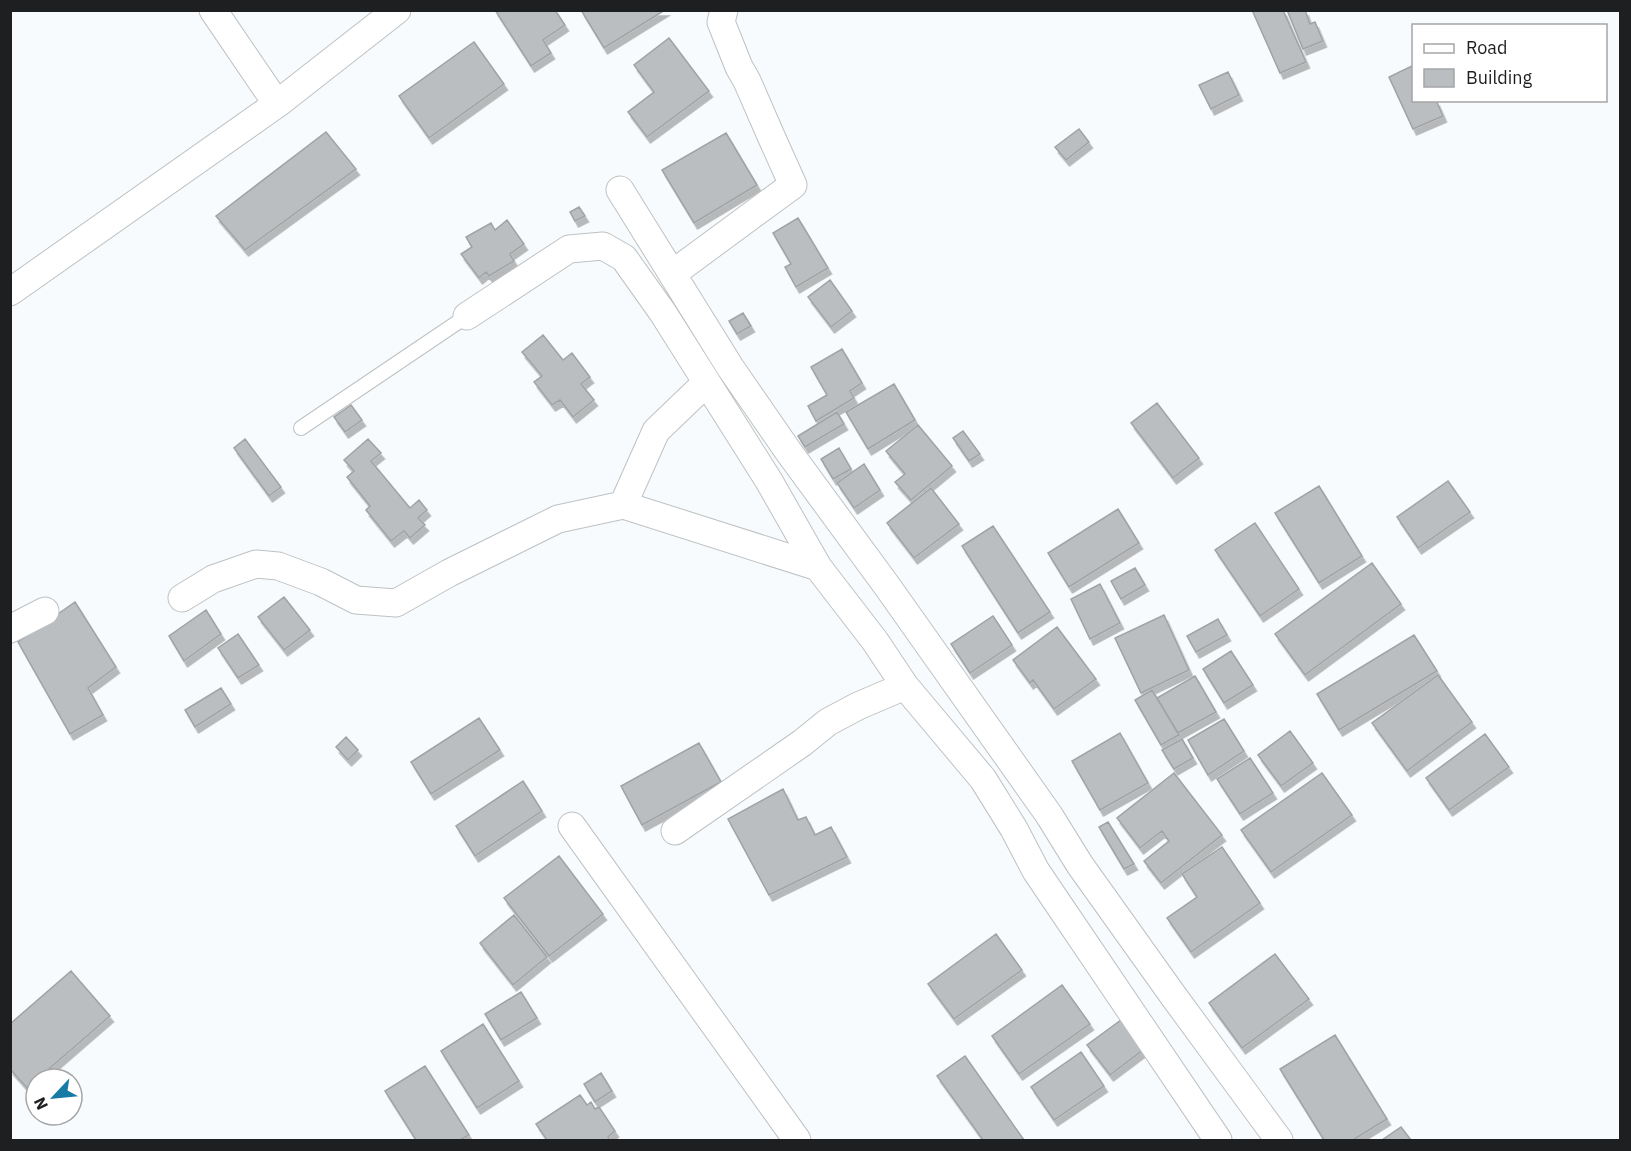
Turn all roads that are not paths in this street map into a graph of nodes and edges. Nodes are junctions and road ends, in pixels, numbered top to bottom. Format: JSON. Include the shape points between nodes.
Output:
{"nodes":[{"id":1,"x":213,"y":10,"type":"edge"},
{"id":2,"x":397,"y":10,"type":"edge"},
{"id":3,"x":724,"y":10,"type":"edge"},
{"id":4,"x":277,"y":104,"type":"junction"},
{"id":5,"x":620,"y":190,"type":"dead end"},
{"id":6,"x":672,"y":274,"type":"junction"},
{"id":7,"x":10,"y":292,"type":"edge"},
{"id":8,"x":467,"y":316,"type":"joint"},
{"id":9,"x":706,"y":383,"type":"junction"},
{"id":10,"x":301,"y":428,"type":"dead end"},
{"id":11,"x":622,"y":505,"type":"junction"},
{"id":12,"x":818,"y":567,"type":"junction"},
{"id":13,"x":182,"y":598,"type":"dead end"},
{"id":14,"x":45,"y":611,"type":"dead end"},
{"id":15,"x":10,"y":629,"type":"edge"},
{"id":16,"x":905,"y":686,"type":"junction"},
{"id":17,"x":572,"y":826,"type":"dead end"},
{"id":18,"x":675,"y":831,"type":"dead end"},
{"id":19,"x":797,"y":1140,"type":"edge"},
{"id":20,"x":1218,"y":1140,"type":"edge"},
{"id":21,"x":1279,"y":1140,"type":"edge"}],
"edges":[{"from":1,"to":4,"type":"street"},
{"from":2,"to":4,"type":"street"},
{"from":3,"to":6,"type":"street","via":[[721,22],[794,185]]},
{"from":4,"to":7,"type":"street"},
{"from":5,"to":6,"type":"street"},
{"from":6,"to":21,"type":"street","via":[[788,451]]},
{"from":8,"to":9,"type":"street","via":[[568,249],[603,246],[624,258]]},
{"from":8,"to":10,"type":"lane"},
{"from":9,"to":11,"type":"street","via":[[656,431]]},
{"from":9,"to":12,"type":"street"},
{"from":11,"to":12,"type":"street"},
{"from":11,"to":13,"type":"street","via":[[558,519],[396,603],[356,600],[278,566],[256,564],[213,579]]},
{"from":12,"to":16,"type":"street"},
{"from":14,"to":15,"type":"street"},
{"from":16,"to":18,"type":"street","via":[[828,722]]},
{"from":16,"to":20,"type":"street","via":[[983,778],[1036,871]]},
{"from":17,"to":19,"type":"street"}]}
